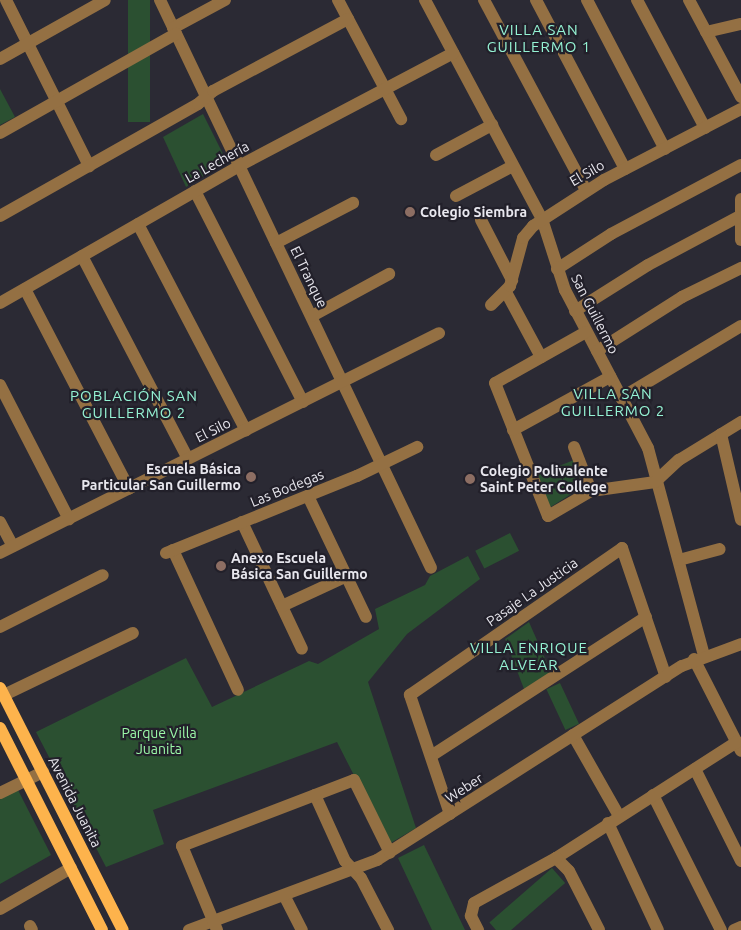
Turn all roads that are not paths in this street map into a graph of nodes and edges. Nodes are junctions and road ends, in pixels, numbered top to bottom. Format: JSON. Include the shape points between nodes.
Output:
{"nodes":[{"id":1,"x":6,"y":0,"type":"edge"},
{"id":2,"x":105,"y":0,"type":"edge"},
{"id":3,"x":160,"y":0,"type":"edge"},
{"id":4,"x":225,"y":0,"type":"edge"},
{"id":5,"x":338,"y":0,"type":"edge"},
{"id":6,"x":425,"y":0,"type":"edge"},
{"id":7,"x":484,"y":0,"type":"edge"},
{"id":8,"x":536,"y":0,"type":"edge"},
{"id":9,"x":587,"y":0,"type":"edge"},
{"id":10,"x":637,"y":0,"type":"edge"},
{"id":11,"x":689,"y":0,"type":"edge"},
{"id":12,"x":348,"y":19,"type":"junction"},
{"id":13,"x":741,"y":24,"type":"edge"},
{"id":14,"x":175,"y":31,"type":"junction"},
{"id":15,"x":706,"y":32,"type":"junction"},
{"id":16,"x":28,"y":43,"type":"junction"},
{"id":17,"x":453,"y":53,"type":"junction"},
{"id":18,"x":0,"y":59,"type":"edge"},
{"id":19,"x":385,"y":89,"type":"junction"},
{"id":20,"x":206,"y":97,"type":"junction"},
{"id":21,"x":741,"y":97,"type":"edge"},
{"id":22,"x":57,"y":101,"type":"junction"},
{"id":23,"x":741,"y":109,"type":"edge"},
{"id":24,"x":401,"y":119,"type":"dead end"},
{"id":25,"x":492,"y":125,"type":"junction"},
{"id":26,"x":705,"y":128,"type":"junction"},
{"id":27,"x":0,"y":134,"type":"edge"},
{"id":28,"x":664,"y":149,"type":"junction"},
{"id":29,"x":436,"y":155,"type":"dead end"},
{"id":30,"x":741,"y":165,"type":"edge"},
{"id":31,"x":89,"y":166,"type":"junction"},
{"id":32,"x":239,"y":166,"type":"junction"},
{"id":33,"x":513,"y":166,"type":"junction"},
{"id":34,"x":625,"y":169,"type":"junction"},
{"id":35,"x":586,"y":190,"type":"junction"},
{"id":36,"x":195,"y":191,"type":"junction"},
{"id":37,"x":456,"y":196,"type":"dead end"},
{"id":38,"x":741,"y":199,"type":"edge"},
{"id":39,"x":352,"y":203,"type":"dead end"},
{"id":40,"x":0,"y":216,"type":"edge"},
{"id":41,"x":738,"y":217,"type":"junction"},
{"id":42,"x":542,"y":219,"type":"junction"},
{"id":43,"x":481,"y":220,"type":"dead end"},
{"id":44,"x":138,"y":224,"type":"junction"},
{"id":45,"x":741,"y":240,"type":"edge"},
{"id":46,"x":276,"y":243,"type":"junction"},
{"id":47,"x":82,"y":256,"type":"junction"},
{"id":48,"x":741,"y":268,"type":"edge"},
{"id":49,"x":557,"y":270,"type":"junction"},
{"id":50,"x":389,"y":274,"type":"dead end"},
{"id":51,"x":512,"y":280,"type":"junction"},
{"id":52,"x":24,"y":289,"type":"junction"},
{"id":53,"x":506,"y":292,"type":"junction"},
{"id":54,"x":0,"y":303,"type":"edge"},
{"id":55,"x":491,"y":305,"type":"dead end"},
{"id":56,"x":576,"y":311,"type":"junction"},
{"id":57,"x":312,"y":316,"type":"junction"},
{"id":58,"x":741,"y":326,"type":"edge"},
{"id":59,"x":586,"y":332,"type":"junction"},
{"id":60,"x":439,"y":333,"type":"dead end"},
{"id":61,"x":597,"y":350,"type":"junction"},
{"id":62,"x":541,"y":357,"type":"junction"},
{"id":63,"x":610,"y":377,"type":"junction"},
{"id":64,"x":344,"y":382,"type":"junction"},
{"id":65,"x":0,"y":385,"type":"edge"},
{"id":66,"x":621,"y":398,"type":"junction"},
{"id":67,"x":303,"y":402,"type":"junction"},
{"id":68,"x":741,"y":422,"type":"edge"},
{"id":69,"x":513,"y":430,"type":"junction"},
{"id":70,"x":246,"y":431,"type":"junction"},
{"id":71,"x":721,"y":434,"type":"junction"},
{"id":72,"x":417,"y":447,"type":"dead end"},
{"id":73,"x":574,"y":448,"type":"dead end"},
{"id":74,"x":188,"y":459,"type":"junction"},
{"id":75,"x":382,"y":465,"type":"junction"},
{"id":76,"x":659,"y":478,"type":"junction"},
{"id":77,"x":129,"y":489,"type":"junction"},
{"id":78,"x":591,"y":491,"type":"junction"},
{"id":79,"x":308,"y":496,"type":"junction"},
{"id":80,"x":68,"y":519,"type":"junction"},
{"id":81,"x":741,"y":520,"type":"edge"},
{"id":82,"x":0,"y":522,"type":"edge"},
{"id":83,"x":242,"y":522,"type":"junction"},
{"id":84,"x":13,"y":546,"type":"junction"},
{"id":85,"x":720,"y":549,"type":"dead end"},
{"id":86,"x":0,"y":553,"type":"edge"},
{"id":87,"x":679,"y":560,"type":"junction"},
{"id":88,"x":431,"y":568,"type":"dead end"},
{"id":89,"x":102,"y":576,"type":"dead end"},
{"id":90,"x":347,"y":576,"type":"junction"},
{"id":91,"x":282,"y":606,"type":"junction"},
{"id":92,"x":366,"y":617,"type":"dead end"},
{"id":93,"x":646,"y":617,"type":"junction"},
{"id":94,"x":0,"y":627,"type":"edge"},
{"id":95,"x":132,"y":633,"type":"dead end"},
{"id":96,"x":741,"y":644,"type":"edge"},
{"id":97,"x":302,"y":649,"type":"dead end"},
{"id":98,"x":699,"y":657,"type":"junction"},
{"id":99,"x":666,"y":677,"type":"junction"},
{"id":100,"x":238,"y":690,"type":"dead end"},
{"id":101,"x":2,"y":692,"type":"edge"},
{"id":102,"x":0,"y":728,"type":"edge"},
{"id":103,"x":573,"y":736,"type":"junction"},
{"id":104,"x":739,"y":747,"type":"edge"},
{"id":105,"x":431,"y":756,"type":"junction"},
{"id":106,"x":695,"y":769,"type":"junction"},
{"id":107,"x":43,"y":772,"type":"junction"},
{"id":108,"x":26,"y":780,"type":"junction"},
{"id":109,"x":0,"y":793,"type":"edge"},
{"id":110,"x":315,"y":795,"type":"junction"},
{"id":111,"x":653,"y":795,"type":"junction"},
{"id":112,"x":450,"y":814,"type":"junction"},
{"id":113,"x":619,"y":816,"type":"junction"},
{"id":114,"x":608,"y":823,"type":"junction"},
{"id":115,"x":390,"y":853,"type":"junction"},
{"id":116,"x":556,"y":858,"type":"junction"},
{"id":117,"x":741,"y":861,"type":"edge"},
{"id":118,"x":70,"y":868,"type":"junction"},
{"id":119,"x":352,"y":871,"type":"junction"},
{"id":120,"x":285,"y":897,"type":"junction"},
{"id":121,"x":0,"y":909,"type":"edge"},
{"id":122,"x":741,"y":926,"type":"edge"},
{"id":123,"x":215,"y":927,"type":"edge"},
{"id":124,"x":102,"y":930,"type":"edge"},
{"id":125,"x":123,"y":930,"type":"edge"},
{"id":126,"x":189,"y":930,"type":"edge"},
{"id":127,"x":302,"y":930,"type":"edge"},
{"id":128,"x":388,"y":930,"type":"edge"},
{"id":129,"x":478,"y":930,"type":"edge"},
{"id":130,"x":599,"y":930,"type":"edge"},
{"id":131,"x":658,"y":930,"type":"edge"},
{"id":132,"x":721,"y":930,"type":"edge"},
{"id":133,"x":734,"y":930,"type":"edge"}],
"edges":[{"from":1,"to":16,"type":"street"},
{"from":2,"to":16,"type":"street"},
{"from":3,"to":14,"type":"street","name":"El Tranque"},
{"from":4,"to":14,"type":"street"},
{"from":5,"to":12,"type":"street"},
{"from":6,"to":17,"type":"street","name":"San Guillermo"},
{"from":7,"to":35,"type":"street"},
{"from":8,"to":34,"type":"street"},
{"from":9,"to":28,"type":"street"},
{"from":10,"to":26,"type":"street"},
{"from":11,"to":15,"type":"street"},
{"from":12,"to":19,"type":"street"},
{"from":12,"to":20,"type":"street"},
{"from":13,"to":15,"type":"street"},
{"from":14,"to":20,"type":"street","name":"El Tranque"},
{"from":14,"to":22,"type":"street"},
{"from":15,"to":21,"type":"street"},
{"from":16,"to":18,"type":"street"},
{"from":16,"to":22,"type":"street"},
{"from":17,"to":19,"type":"street","name":"La Lechería"},
{"from":17,"to":25,"type":"street","name":"San Guillermo"},
{"from":19,"to":24,"type":"street"},
{"from":19,"to":32,"type":"street","name":"La Lechería"},
{"from":20,"to":31,"type":"street"},
{"from":20,"to":32,"type":"street","name":"El Tranque"},
{"from":22,"to":27,"type":"street"},
{"from":22,"to":31,"type":"street"},
{"from":23,"to":26,"type":"street","name":"El Silo"},
{"from":25,"to":29,"type":"street"},
{"from":25,"to":33,"type":"street","name":"San Guillermo"},
{"from":26,"to":28,"type":"street","name":"El Silo"},
{"from":28,"to":34,"type":"street","name":"El Silo"},
{"from":30,"to":49,"type":"street","via":[[611,234]]},
{"from":31,"to":40,"type":"street"},
{"from":32,"to":36,"type":"street","name":"La Lechería"},
{"from":32,"to":46,"type":"street","name":"El Tranque"},
{"from":33,"to":37,"type":"street"},
{"from":33,"to":42,"type":"street","name":"San Guillermo"},
{"from":34,"to":35,"type":"street","name":"El Silo"},
{"from":35,"to":42,"type":"street","name":"El Silo"},
{"from":36,"to":44,"type":"street","name":"La Lechería"},
{"from":36,"to":67,"type":"street"},
{"from":38,"to":41,"type":"street"},
{"from":39,"to":46,"type":"street"},
{"from":41,"to":45,"type":"street"},
{"from":41,"to":56,"type":"street","via":[[648,265]]},
{"from":42,"to":49,"type":"street","name":"San Guillermo"},
{"from":42,"to":51,"type":"street","name":"El Silo","via":[[523,238]]},
{"from":43,"to":51,"type":"street"},
{"from":44,"to":47,"type":"street","name":"La Lechería"},
{"from":44,"to":70,"type":"street"},
{"from":46,"to":57,"type":"street","name":"El Tranque"},
{"from":47,"to":52,"type":"street","name":"La Lechería"},
{"from":47,"to":74,"type":"street"},
{"from":48,"to":61,"type":"street","via":[[682,297]]},
{"from":49,"to":56,"type":"street","name":"San Guillermo"},
{"from":50,"to":57,"type":"street"},
{"from":51,"to":53,"type":"street","name":"El Silo"},
{"from":52,"to":54,"type":"street","name":"La Lechería"},
{"from":52,"to":77,"type":"street"},
{"from":53,"to":55,"type":"street","name":"El Silo"},
{"from":53,"to":62,"type":"street"},
{"from":56,"to":59,"type":"street","name":"San Guillermo"},
{"from":57,"to":64,"type":"street","name":"El Tranque"},
{"from":58,"to":66,"type":"street"},
{"from":59,"to":61,"type":"street","name":"San Guillermo"},
{"from":59,"to":62,"type":"street"},
{"from":60,"to":64,"type":"street","name":"El Silo"},
{"from":61,"to":63,"type":"street","name":"San Guillermo"},
{"from":62,"to":69,"type":"street","via":[[495,383]]},
{"from":63,"to":66,"type":"street","name":"San Guillermo"},
{"from":63,"to":69,"type":"street"},
{"from":64,"to":67,"type":"street","name":"El Silo"},
{"from":64,"to":75,"type":"street","name":"El Tranque"},
{"from":65,"to":80,"type":"street"},
{"from":66,"to":76,"type":"street","name":"San Guillermo"},
{"from":67,"to":70,"type":"street","name":"El Silo"},
{"from":68,"to":71,"type":"street"},
{"from":69,"to":78,"type":"street","via":[[548,516]]},
{"from":70,"to":74,"type":"street","name":"El Silo"},
{"from":71,"to":76,"type":"street"},
{"from":71,"to":81,"type":"street"},
{"from":72,"to":75,"type":"street","name":"Las Bodegas"},
{"from":73,"to":78,"type":"street"},
{"from":74,"to":77,"type":"street","name":"El Silo"},
{"from":75,"to":79,"type":"street","name":"Las Bodegas"},
{"from":75,"to":88,"type":"street","name":"El Tranque"},
{"from":76,"to":78,"type":"street","via":[[651,483]]},
{"from":76,"to":87,"type":"street","name":"San Guillermo"},
{"from":77,"to":80,"type":"street","name":"El Silo"},
{"from":79,"to":83,"type":"street","name":"Las Bodegas"},
{"from":79,"to":90,"type":"street"},
{"from":80,"to":84,"type":"street","name":"El Silo"},
{"from":82,"to":84,"type":"street"},
{"from":83,"to":91,"type":"street"},
{"from":83,"to":100,"type":"street","name":"Las Bodegas","via":[[170,552]]},
{"from":84,"to":86,"type":"street","name":"El Silo"},
{"from":85,"to":87,"type":"street"},
{"from":87,"to":98,"type":"street","name":"San Guillermo"},
{"from":89,"to":94,"type":"street"},
{"from":90,"to":91,"type":"street"},
{"from":90,"to":92,"type":"street"},
{"from":91,"to":97,"type":"street"},
{"from":93,"to":99,"type":"street"},
{"from":93,"to":105,"type":"street"},
{"from":93,"to":105,"type":"street","name":"Pasaje La Justicia","via":[[622,548],[410,695]]},
{"from":95,"to":101,"type":"street"},
{"from":96,"to":98,"type":"street","name":"Weber"},
{"from":98,"to":99,"type":"street","name":"Weber"},
{"from":98,"to":104,"type":"street","name":"San Guillermo"},
{"from":99,"to":103,"type":"street","name":"Weber"},
{"from":101,"to":107,"type":"main road","name":"Avenida Juanita"},
{"from":102,"to":108,"type":"main road"},
{"from":103,"to":112,"type":"street","name":"Weber"},
{"from":103,"to":113,"type":"street"},
{"from":104,"to":106,"type":"street"},
{"from":105,"to":112,"type":"street"},
{"from":106,"to":111,"type":"street"},
{"from":106,"to":117,"type":"street"},
{"from":107,"to":108,"type":"street"},
{"from":107,"to":125,"type":"main road","name":"Avenida Juanita"},
{"from":108,"to":109,"type":"street"},
{"from":108,"to":118,"type":"main road"},
{"from":110,"to":115,"type":"street","via":[[354,780]]},
{"from":110,"to":119,"type":"street"},
{"from":110,"to":123,"type":"street","via":[[182,846]]},
{"from":111,"to":113,"type":"street"},
{"from":111,"to":132,"type":"street"},
{"from":112,"to":115,"type":"street","name":"Weber"},
{"from":113,"to":114,"type":"street"},
{"from":114,"to":116,"type":"street"},
{"from":114,"to":131,"type":"street"},
{"from":115,"to":119,"type":"street","name":"Weber"},
{"from":116,"to":129,"type":"street","via":[[477,901],[471,909]]},
{"from":116,"to":130,"type":"street","via":[[569,871]]},
{"from":118,"to":121,"type":"street"},
{"from":118,"to":124,"type":"main road"},
{"from":119,"to":120,"type":"street","name":"Weber"},
{"from":119,"to":128,"type":"street","via":[[361,878]]},
{"from":120,"to":123,"type":"street","name":"Weber"},
{"from":120,"to":127,"type":"street"},
{"from":122,"to":133,"type":"street"},
{"from":123,"to":126,"type":"street","name":"Weber"}]}
